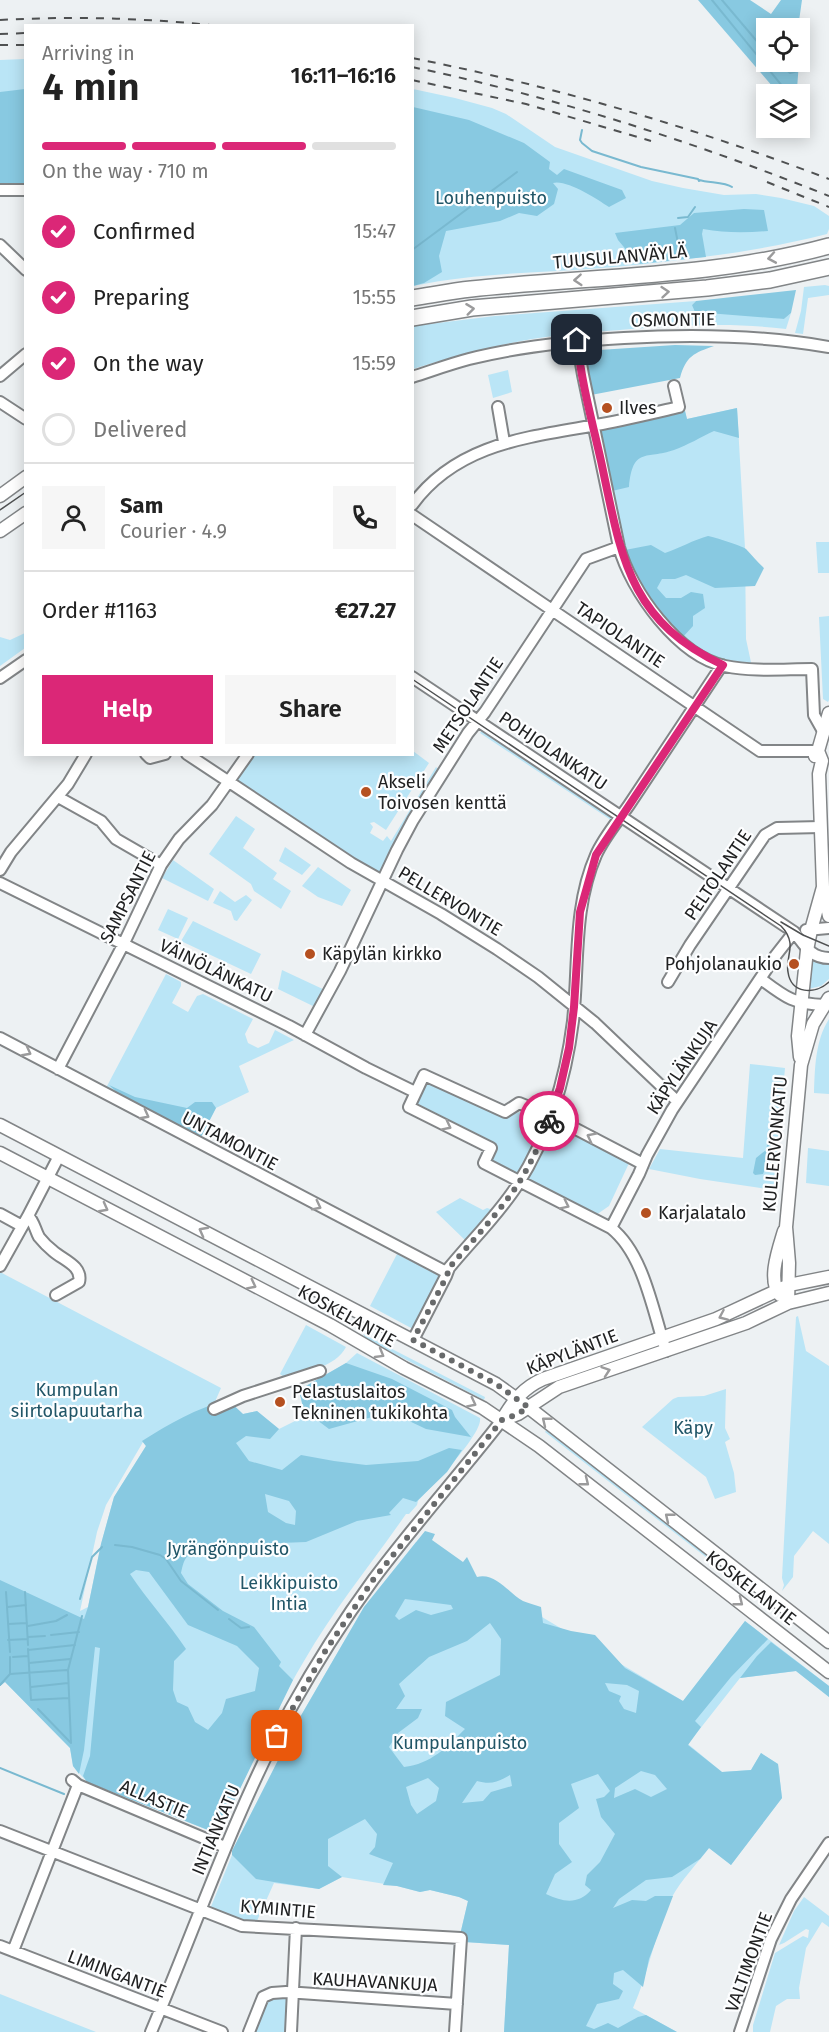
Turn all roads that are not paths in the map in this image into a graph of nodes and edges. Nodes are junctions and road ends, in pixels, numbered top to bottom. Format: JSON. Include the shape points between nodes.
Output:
{"nodes":[{"id":1,"x":0,"y":190,"type":"edge"},
{"id":2,"x":24,"y":190,"type":"edge"},
{"id":3,"x":0,"y":245,"type":"edge"},
{"id":4,"x":829,"y":246,"type":"edge"},
{"id":5,"x":829,"y":267,"type":"edge"},
{"id":6,"x":24,"y":268,"type":"edge"},
{"id":7,"x":829,"y":277,"type":"edge"},
{"id":8,"x":771,"y":280,"type":"junction"},
{"id":9,"x":414,"y":298,"type":"edge"},
{"id":10,"x":414,"y":318,"type":"edge"},
{"id":11,"x":577,"y":340,"type":"junction"},
{"id":12,"x":829,"y":347,"type":"edge"},
{"id":13,"x":24,"y":356,"type":"edge"},
{"id":14,"x":0,"y":376,"type":"edge"},
{"id":15,"x":414,"y":376,"type":"edge"},
{"id":16,"x":674,"y":386,"type":"dead end"},
{"id":17,"x":0,"y":402,"type":"edge"},
{"id":18,"x":498,"y":407,"type":"dead end"},
{"id":19,"x":24,"y":418,"type":"edge"},
{"id":20,"x":593,"y":425,"type":"junction"},
{"id":21,"x":504,"y":442,"type":"junction"},
{"id":22,"x":24,"y":478,"type":"edge"},
{"id":23,"x":0,"y":496,"type":"edge"},
{"id":24,"x":414,"y":503,"type":"edge"},
{"id":25,"x":24,"y":514,"type":"edge"},
{"id":26,"x":414,"y":516,"type":"edge"},
{"id":27,"x":5,"y":527,"type":"edge"},
{"id":28,"x":620,"y":547,"type":"junction"},
{"id":29,"x":551,"y":609,"type":"junction"},
{"id":30,"x":24,"y":661,"type":"edge"},
{"id":31,"x":723,"y":665,"type":"junction"},
{"id":32,"x":0,"y":678,"type":"edge"},
{"id":33,"x":414,"y":678,"type":"edge"},
{"id":34,"x":696,"y":706,"type":"junction"},
{"id":35,"x":478,"y":721,"type":"junction"},
{"id":36,"x":827,"y":722,"type":"edge"},
{"id":37,"x":818,"y":751,"type":"junction"},
{"id":38,"x":85,"y":756,"type":"edge"},
{"id":39,"x":190,"y":756,"type":"edge"},
{"id":40,"x":247,"y":756,"type":"edge"},
{"id":41,"x":229,"y":781,"type":"junction"},
{"id":42,"x":58,"y":797,"type":"junction"},
{"id":43,"x":621,"y":816,"type":"junction"},
{"id":44,"x":821,"y":827,"type":"junction"},
{"id":45,"x":826,"y":864,"type":"edge"},
{"id":46,"x":161,"y":865,"type":"junction"},
{"id":47,"x":0,"y":870,"type":"edge"},
{"id":48,"x":382,"y":880,"type":"junction"},
{"id":49,"x":0,"y":883,"type":"edge"},
{"id":50,"x":823,"y":887,"type":"junction"},
{"id":51,"x":728,"y":889,"type":"junction"},
{"id":52,"x":829,"y":916,"type":"edge"},
{"id":53,"x":829,"y":928,"type":"edge"},
{"id":54,"x":811,"y":930,"type":"junction"},
{"id":55,"x":794,"y":932,"type":"junction"},
{"id":56,"x":123,"y":945,"type":"junction"},
{"id":57,"x":807,"y":950,"type":"junction"},
{"id":58,"x":829,"y":958,"type":"edge"},
{"id":59,"x":760,"y":979,"type":"junction"},
{"id":60,"x":668,"y":982,"type":"dead end"},
{"id":61,"x":827,"y":1002,"type":"edge"},
{"id":62,"x":801,"y":1003,"type":"junction"},
{"id":63,"x":574,"y":1007,"type":"junction"},
{"id":64,"x":305,"y":1035,"type":"junction"},
{"id":65,"x":0,"y":1038,"type":"edge"},
{"id":66,"x":801,"y":1065,"type":"junction"},
{"id":67,"x":58,"y":1069,"type":"junction"},
{"id":68,"x":415,"y":1092,"type":"junction"},
{"id":69,"x":677,"y":1101,"type":"junction"},
{"id":70,"x":551,"y":1116,"type":"junction"},
{"id":71,"x":0,"y":1125,"type":"edge"},
{"id":72,"x":0,"y":1153,"type":"edge"},
{"id":73,"x":59,"y":1156,"type":"junction"},
{"id":74,"x":643,"y":1164,"type":"junction"},
{"id":75,"x":47,"y":1178,"type":"junction"},
{"id":76,"x":519,"y":1182,"type":"junction"},
{"id":77,"x":0,"y":1214,"type":"edge"},
{"id":78,"x":28,"y":1216,"type":"junction"},
{"id":79,"x":22,"y":1226,"type":"junction"},
{"id":80,"x":786,"y":1227,"type":"junction"},
{"id":81,"x":611,"y":1228,"type":"junction"},
{"id":82,"x":0,"y":1266,"type":"edge"},
{"id":83,"x":446,"y":1272,"type":"junction"},
{"id":84,"x":829,"y":1277,"type":"edge"},
{"id":85,"x":789,"y":1285,"type":"junction"},
{"id":86,"x":776,"y":1290,"type":"junction"},
{"id":87,"x":829,"y":1293,"type":"edge"},
{"id":88,"x":56,"y":1295,"type":"dead end"},
{"id":89,"x":788,"y":1303,"type":"junction"},
{"id":90,"x":413,"y":1340,"type":"junction"},
{"id":91,"x":664,"y":1345,"type":"junction"},
{"id":92,"x":320,"y":1371,"type":"dead end"},
{"id":93,"x":516,"y":1398,"type":"junction"},
{"id":94,"x":528,"y":1407,"type":"junction"},
{"id":95,"x":213,"y":1409,"type":"dead end"},
{"id":96,"x":502,"y":1420,"type":"junction"},
{"id":97,"x":829,"y":1642,"type":"edge"},
{"id":98,"x":829,"y":1672,"type":"edge"},
{"id":99,"x":0,"y":1831,"type":"edge"},
{"id":100,"x":829,"y":1843,"type":"edge"},
{"id":101,"x":225,"y":1847,"type":"junction"},
{"id":102,"x":52,"y":1851,"type":"junction"},
{"id":103,"x":201,"y":1910,"type":"junction"},
{"id":104,"x":296,"y":1928,"type":"junction"},
{"id":105,"x":0,"y":1946,"type":"edge"},
{"id":106,"x":13,"y":1951,"type":"junction"},
{"id":107,"x":293,"y":1994,"type":"junction"},
{"id":108,"x":456,"y":2004,"type":"junction"},
{"id":109,"x":162,"y":2009,"type":"junction"},
{"id":110,"x":151,"y":2032,"type":"edge"},
{"id":111,"x":222,"y":2032,"type":"edge"},
{"id":112,"x":249,"y":2032,"type":"edge"},
{"id":113,"x":291,"y":2032,"type":"edge"},
{"id":114,"x":455,"y":2032,"type":"edge"},
{"id":115,"x":741,"y":2032,"type":"edge"}],
"edges":[{"from":1,"to":2,"type":"street"},
{"from":3,"to":6,"type":"street"},
{"from":4,"to":9,"type":"highway","name":"TUUSULANVÄYLÄ","one_way":true,"via":[[706,269],[470,289]]},
{"from":5,"to":8,"type":"highway"},
{"from":7,"to":8,"type":"highway"},
{"from":10,"to":8,"type":"highway","one_way":true,"via":[[472,308]]},
{"from":11,"to":12,"type":"street","name":"OSMONTIE","via":[[709,335]]},
{"from":11,"to":15,"type":"street","name":"OSMONTIE","via":[[470,359]]},
{"from":11,"to":20,"type":"street"},
{"from":13,"to":14,"type":"street"},
{"from":16,"to":20,"type":"street","via":[[679,407]]},
{"from":17,"to":19,"type":"street"},
{"from":18,"to":21,"type":"street"},
{"from":20,"to":21,"type":"street"},
{"from":20,"to":28,"type":"street"},
{"from":21,"to":24,"type":"street","via":[[454,464]]},
{"from":22,"to":23,"type":"main road"},
{"from":25,"to":27,"type":"main road"},
{"from":26,"to":29,"type":"street","name":"TAPIOLANTIE"},
{"from":28,"to":29,"type":"street","name":"METSOLANTIE","via":[[586,559]]},
{"from":28,"to":31,"type":"street","via":[[629,574],[653,613],[699,654]]},
{"from":29,"to":34,"type":"street","name":"TAPIOLANTIE"},
{"from":29,"to":35,"type":"street","name":"METSOLANTIE"},
{"from":30,"to":32,"type":"street"},
{"from":31,"to":34,"type":"street"},
{"from":31,"to":36,"type":"street","name":"KULLERVONKATU","via":[[752,670],[812,669],[814,715]]},
{"from":33,"to":35,"type":"street","name":"POHJOLANKATU"},
{"from":34,"to":37,"type":"street","name":"TAPIOLANTIE","via":[[763,752]]},
{"from":34,"to":43,"type":"street"},
{"from":35,"to":43,"type":"street","name":"POHJOLANKATU"},
{"from":35,"to":48,"type":"street","name":"METSOLANTIE","via":[[413,820]]},
{"from":36,"to":37,"type":"main road","name":"KULLERVONKATU"},
{"from":37,"to":44,"type":"main road","name":"KULLERVONKATU","via":[[822,761]]},
{"from":38,"to":42,"type":"street"},
{"from":39,"to":41,"type":"street","name":"PELLERVONTIE"},
{"from":40,"to":41,"type":"street","name":"SAMPSANTIE"},
{"from":41,"to":46,"type":"street","name":"SAMPSANTIE"},
{"from":41,"to":48,"type":"street","name":"PELLERVONTIE"},
{"from":42,"to":46,"type":"street","via":[[101,821],[116,840]]},
{"from":42,"to":47,"type":"street"},
{"from":43,"to":51,"type":"street","name":"POHJOLANKATU"},
{"from":43,"to":63,"type":"street","via":[[596,855],[584,894]]},
{"from":44,"to":45,"type":"main road","name":"KULLERVONKATU"},
{"from":44,"to":51,"type":"street","name":"PELTOLANTIE","via":[[777,828],[768,832]]},
{"from":45,"to":50,"type":"main road","name":"KULLERVONKATU"},
{"from":46,"to":56,"type":"street","name":"SAMPSANTIE"},
{"from":48,"to":63,"type":"street","name":"PELLERVONTIE","via":[[497,949]]},
{"from":48,"to":64,"type":"street","name":"METSOLANTIE","via":[[345,963]]},
{"from":49,"to":56,"type":"street","name":"VÄINÖLÄNKATU"},
{"from":50,"to":52,"type":"main road","name":"KULLERVONKATU"},
{"from":50,"to":54,"type":"main road","name":"KULLERVONKATU"},
{"from":51,"to":55,"type":"street","name":"POHJOLANKATU"},
{"from":51,"to":60,"type":"street","name":"PELTOLANTIE"},
{"from":53,"to":54,"type":"street"},
{"from":54,"to":55,"type":"street"},
{"from":54,"to":57,"type":"main road","name":"KULLERVONKATU"},
{"from":55,"to":57,"type":"street","name":"POHJOLANKATU"},
{"from":55,"to":59,"type":"street","name":"KÄPYLÄNKUJA"},
{"from":56,"to":64,"type":"street","name":"VÄINÖLÄNKATU"},
{"from":56,"to":67,"type":"street","name":"SAMPSANTIE"},
{"from":57,"to":58,"type":"street"},
{"from":57,"to":62,"type":"main road","name":"KULLERVONKATU"},
{"from":59,"to":62,"type":"street","via":[[788,999]]},
{"from":59,"to":69,"type":"street","name":"KÄPYLÄNKUJA"},
{"from":61,"to":62,"type":"street"},
{"from":61,"to":66,"type":"main road","name":"KULLERVONKATU","via":[[813,1024]]},
{"from":62,"to":66,"type":"main road","name":"KULLERVONKATU"},
{"from":63,"to":69,"type":"street","name":"PELLERVONTIE"},
{"from":63,"to":70,"type":"street","via":[[569,1048]]},
{"from":64,"to":68,"type":"street","name":"VÄINÖLÄNKATU"},
{"from":65,"to":67,"type":"street","name":"UNTAMONTIE","one_way":true},
{"from":66,"to":80,"type":"main road","name":"KULLERVONKATU"},
{"from":67,"to":83,"type":"street","name":"UNTAMONTIE","one_way":true},
{"from":68,"to":70,"type":"street","via":[[424,1075],[505,1112],[519,1103]]},
{"from":68,"to":76,"type":"street","one_way":true,"via":[[409,1107],[491,1148],[484,1163]]},
{"from":69,"to":74,"type":"street","name":"KÄPYLÄNKUJA"},
{"from":74,"to":70,"type":"street","one_way":true},
{"from":70,"to":76,"type":"street"},
{"from":71,"to":73,"type":"main road","name":"KOSKELANTIE"},
{"from":72,"to":75,"type":"main road","name":"KOSKELANTIE"},
{"from":73,"to":75,"type":"street"},
{"from":90,"to":73,"type":"main road","name":"KOSKELANTIE","one_way":true},
{"from":74,"to":81,"type":"street","name":"KÄPYLÄNKUJA"},
{"from":75,"to":78,"type":"street"},
{"from":75,"to":96,"type":"main road","name":"KOSKELANTIE","one_way":true,"via":[[313,1316]]},
{"from":76,"to":81,"type":"street","one_way":true},
{"from":76,"to":83,"type":"street"},
{"from":77,"to":79,"type":"street"},
{"from":78,"to":79,"type":"street"},
{"from":78,"to":88,"type":"street","via":[[40,1239],[77,1268],[79,1282]]},
{"from":79,"to":82,"type":"street"},
{"from":80,"to":85,"type":"main road","name":"KULLERVONKATU"},
{"from":80,"to":86,"type":"main road","name":"KULLERVONKATU","via":[[775,1265]]},
{"from":81,"to":91,"type":"street","via":[[636,1259]]},
{"from":83,"to":90,"type":"street"},
{"from":84,"to":85,"type":"main road","name":"KÄPYLÄNTIE"},
{"from":85,"to":86,"type":"main road","name":"KÄPYLÄNTIE"},
{"from":85,"to":89,"type":"main road","name":"KULLERVONKATU"},
{"from":86,"to":89,"type":"main road"},
{"from":86,"to":91,"type":"main road","name":"KÄPYLÄNTIE","one_way":true},
{"from":87,"to":89,"type":"main road","name":"KÄPYLÄNTIE"},
{"from":89,"to":91,"type":"main road","name":"KÄPYLÄNTIE","via":[[746,1323]]},
{"from":90,"to":93,"type":"main road","name":"KOSKELANTIE"},
{"from":91,"to":93,"type":"main road","name":"KÄPYLÄNTIE","via":[[543,1379]]},
{"from":94,"to":91,"type":"main road","name":"KÄPYLÄNTIE","one_way":true,"via":[[559,1387]]},
{"from":92,"to":95,"type":"street"},
{"from":93,"to":94,"type":"main road","name":"KOSKELANTIE"},
{"from":93,"to":96,"type":"main road","name":"KÄPYLÄNTIE"},
{"from":94,"to":96,"type":"main road","name":"KÄPYLÄNTIE"},
{"from":97,"to":94,"type":"main road","name":"KOSKELANTIE","one_way":true},
{"from":96,"to":98,"type":"main road","name":"KOSKELANTIE","one_way":true},
{"from":96,"to":101,"type":"street","name":"INTIANKATU","via":[[373,1580],[330,1644],[267,1753]]},
{"from":99,"to":102,"type":"street","name":"KYMINTIE"},
{"from":100,"to":115,"type":"street","name":"VALTIMONTIE","via":[[791,1899],[768,1945]]},
{"from":101,"to":102,"type":"street","name":"ALLASTIE","via":[[75,1782]]},
{"from":101,"to":103,"type":"street","name":"INTIANKATU"},
{"from":102,"to":103,"type":"street","name":"KYMINTIE"},
{"from":102,"to":106,"type":"street"},
{"from":103,"to":104,"type":"street","name":"KYMINTIE","via":[[242,1926]]},
{"from":103,"to":109,"type":"street","name":"INTIANKATU"},
{"from":104,"to":107,"type":"street"},
{"from":104,"to":108,"type":"street","name":"KYMINTIE","via":[[461,1938]]},
{"from":105,"to":106,"type":"street","name":"LIMINGANTIE"},
{"from":106,"to":109,"type":"street","name":"LIMINGANTIE"},
{"from":107,"to":108,"type":"street","name":"KAUHAVANKUJA"},
{"from":107,"to":112,"type":"street","via":[[272,1993],[263,1997]]},
{"from":107,"to":113,"type":"street","name":"KAUHAVANKUJA"},
{"from":108,"to":114,"type":"street"},
{"from":109,"to":110,"type":"street","name":"INTIANKATU"},
{"from":109,"to":111,"type":"street","name":"LIMINGANTIE"}]}
